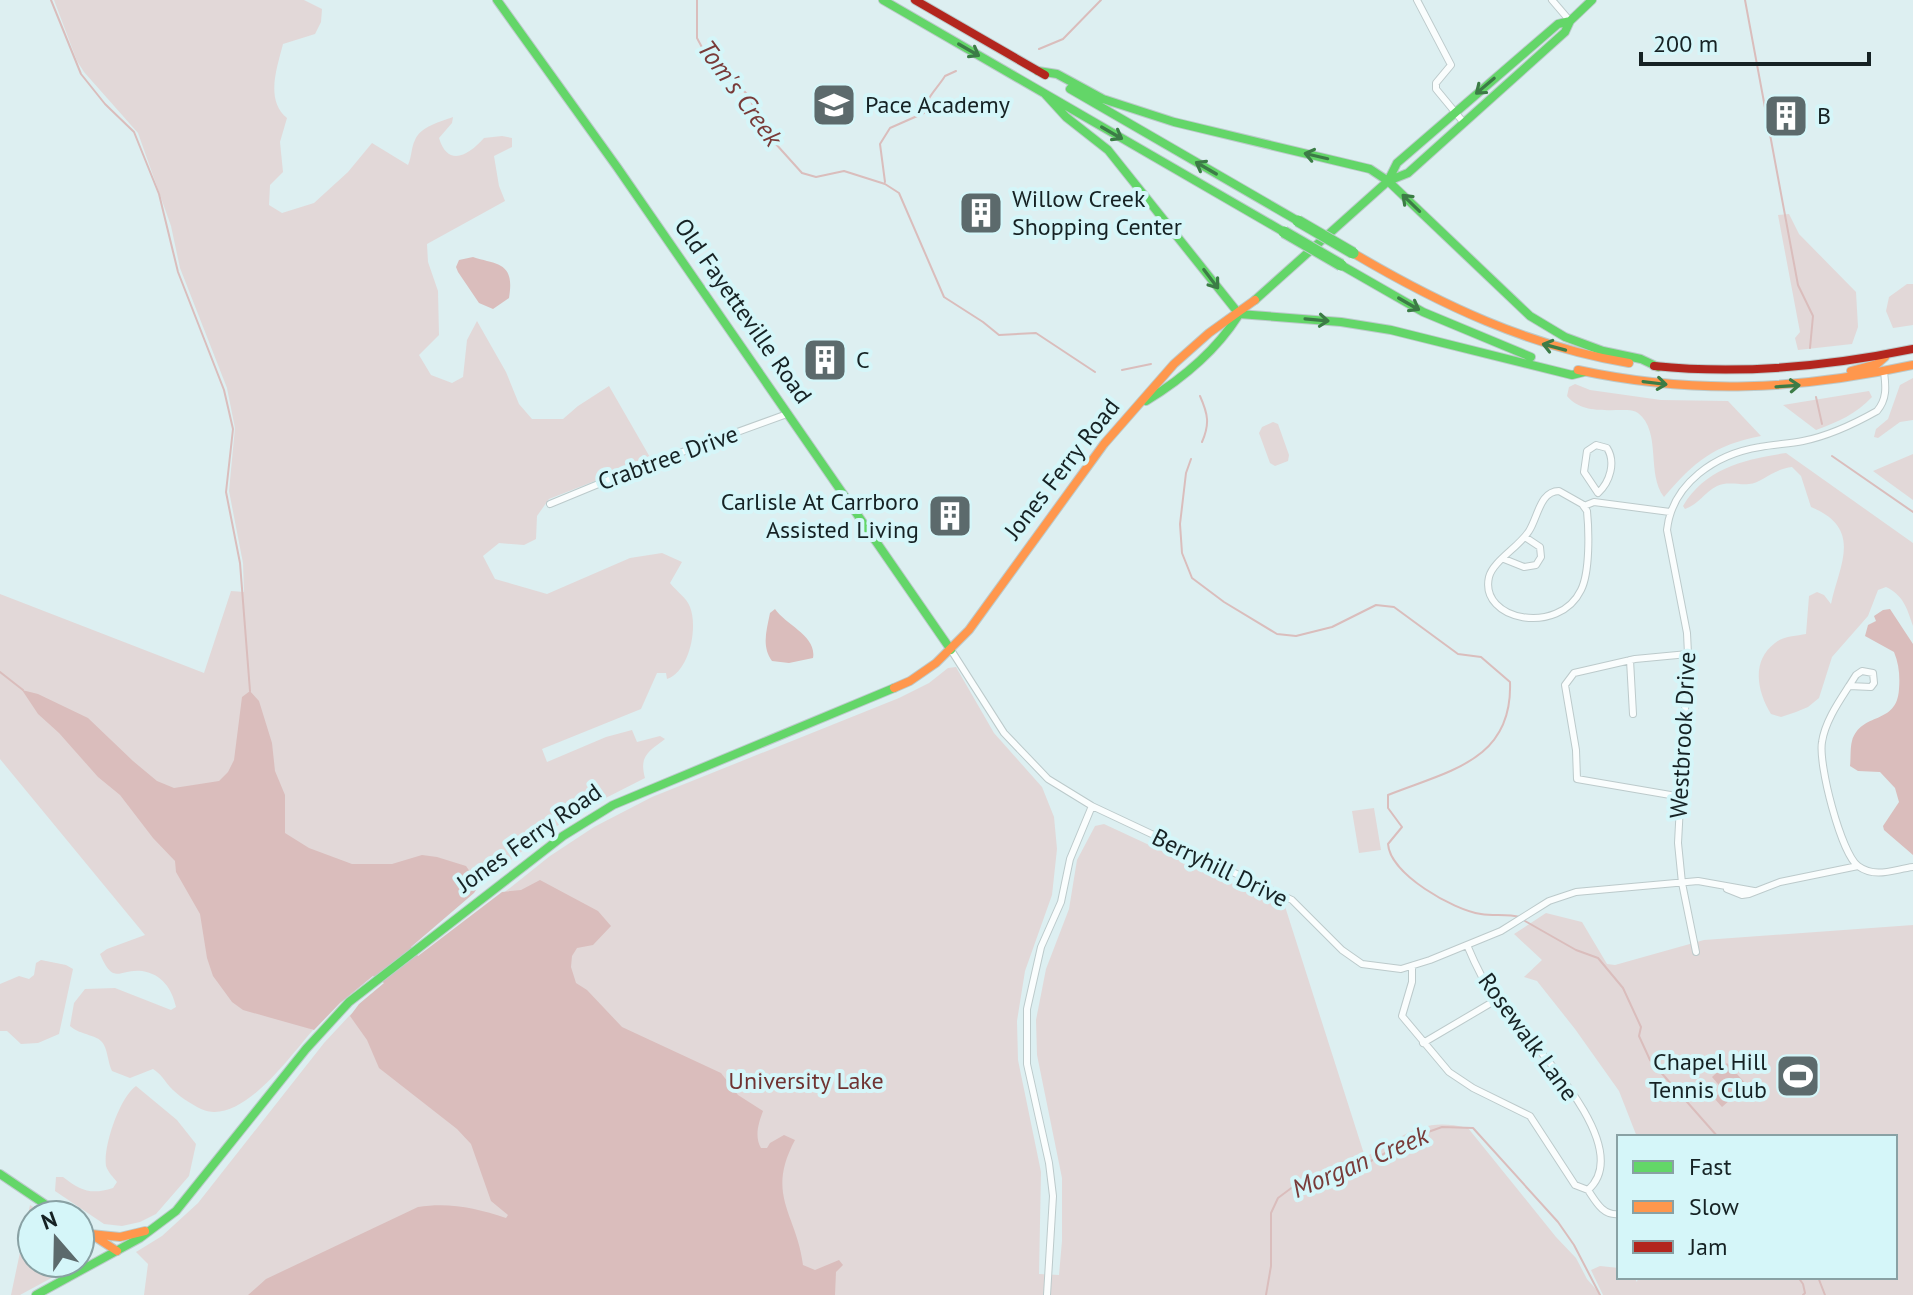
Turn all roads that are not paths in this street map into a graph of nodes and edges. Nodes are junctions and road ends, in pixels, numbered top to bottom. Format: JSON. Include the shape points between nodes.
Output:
{"nodes":[{"id":1,"x":497,"y":0,"type":"edge"},
{"id":2,"x":883,"y":0,"type":"edge"},
{"id":3,"x":915,"y":0,"type":"edge"},
{"id":4,"x":1417,"y":0,"type":"edge"},
{"id":5,"x":1552,"y":0,"type":"edge"},
{"id":6,"x":1592,"y":0,"type":"edge"},
{"id":7,"x":1570,"y":21,"type":"junction"},
{"id":8,"x":1038,"y":71,"type":"junction"},
{"id":9,"x":1045,"y":94,"type":"junction"},
{"id":10,"x":1455,"y":111,"type":"junction"},
{"id":11,"x":1464,"y":123,"type":"junction"},
{"id":12,"x":1388,"y":181,"type":"junction"},
{"id":13,"x":1239,"y":314,"type":"junction"},
{"id":14,"x":1913,"y":349,"type":"edge"},
{"id":15,"x":1885,"y":355,"type":"junction"},
{"id":16,"x":1913,"y":355,"type":"edge"},
{"id":17,"x":1913,"y":365,"type":"edge"},
{"id":18,"x":1658,"y":367,"type":"junction"},
{"id":19,"x":1584,"y":372,"type":"junction"},
{"id":20,"x":1884,"y":372,"type":"junction"},
{"id":21,"x":1833,"y":382,"type":"junction"},
{"id":22,"x":787,"y":414,"type":"junction"},
{"id":23,"x":1598,"y":493,"type":"junction"},
{"id":24,"x":1594,"y":502,"type":"junction"},
{"id":25,"x":550,"y":504,"type":"dead end"},
{"id":26,"x":1584,"y":506,"type":"junction"},
{"id":27,"x":1670,"y":512,"type":"junction"},
{"id":28,"x":1525,"y":537,"type":"junction"},
{"id":29,"x":1504,"y":559,"type":"junction"},
{"id":30,"x":951,"y":650,"type":"junction"},
{"id":31,"x":1688,"y":654,"type":"junction"},
{"id":32,"x":1630,"y":660,"type":"junction"},
{"id":33,"x":1849,"y":686,"type":"dead end"},
{"id":34,"x":1633,"y":714,"type":"dead end"},
{"id":35,"x":1682,"y":797,"type":"junction"},
{"id":36,"x":1092,"y":806,"type":"junction"},
{"id":37,"x":1850,"y":857,"type":"junction"},
{"id":38,"x":1858,"y":866,"type":"junction"},
{"id":39,"x":1913,"y":867,"type":"edge"},
{"id":40,"x":1836,"y":871,"type":"junction"},
{"id":41,"x":1682,"y":883,"type":"junction"},
{"id":42,"x":1467,"y":945,"type":"junction"},
{"id":43,"x":1696,"y":952,"type":"dead end"},
{"id":44,"x":1412,"y":966,"type":"junction"},
{"id":45,"x":1496,"y":1000,"type":"junction"},
{"id":46,"x":1423,"y":1043,"type":"junction"},
{"id":47,"x":0,"y":1174,"type":"edge"},
{"id":48,"x":1588,"y":1190,"type":"junction"},
{"id":49,"x":37,"y":1199,"type":"edge"},
{"id":50,"x":1617,"y":1214,"type":"edge"},
{"id":51,"x":160,"y":1225,"type":"junction"},
{"id":52,"x":96,"y":1235,"type":"edge"},
{"id":53,"x":96,"y":1237,"type":"edge"},
{"id":54,"x":117,"y":1251,"type":"junction"},
{"id":55,"x":36,"y":1295,"type":"edge"},
{"id":56,"x":1047,"y":1295,"type":"edge"}],
"edges":[{"from":1,"to":22,"type":"main road","name":"Old Fayetteville Road"},
{"from":2,"to":9,"type":"main road","one_way":true},
{"from":3,"to":8,"type":"main road"},
{"from":4,"to":10,"type":"street","via":[[1450,62],[1435,86]]},
{"from":5,"to":7,"type":"street"},
{"from":6,"to":7,"type":"main road","name":"Jones Ferry Road"},
{"from":7,"to":10,"type":"main road","name":"Jones Ferry Road","one_way":true,"via":[[1558,24]]},
{"from":7,"to":11,"type":"main road","name":"Jones Ferry Road","via":[[1565,32]]},
{"from":12,"to":8,"type":"main road","one_way":true,"via":[[1363,167],[1149,114],[1103,99],[1057,74]]},
{"from":18,"to":8,"type":"main road","one_way":true,"bridge":true,"via":[[1547,346],[1434,299]]},
{"from":9,"to":13,"type":"main road","one_way":true,"via":[[1126,170]]},
{"from":9,"to":19,"type":"main road","one_way":true,"bridge":true,"via":[[1423,312],[1537,359]]},
{"from":10,"to":11,"type":"street"},
{"from":10,"to":12,"type":"main road","name":"Jones Ferry Road","via":[[1397,163]]},
{"from":11,"to":12,"type":"main road","name":"Jones Ferry Road","via":[[1404,177]]},
{"from":12,"to":13,"type":"main road","name":"Jones Ferry Road"},
{"from":18,"to":12,"type":"main road","one_way":true,"via":[[1565,337],[1530,316]]},
{"from":13,"to":19,"type":"main road","one_way":true,"via":[[1391,330],[1572,375]]},
{"from":13,"to":30,"type":"main road","name":"Jones Ferry Road","via":[[1220,341],[1163,392],[1142,403],[1104,444]]},
{"from":14,"to":15,"type":"main road"},
{"from":15,"to":18,"type":"main road","via":[[1780,371]]},
{"from":15,"to":21,"type":"main road","via":[[1877,364]]},
{"from":16,"to":20,"type":"main road"},
{"from":17,"to":20,"type":"main road"},
{"from":19,"to":21,"type":"main road","one_way":true,"via":[[1711,388]]},
{"from":20,"to":21,"type":"main road"},
{"from":20,"to":27,"type":"street","via":[[1886,393],[1877,411],[1821,436],[1758,447],[1719,461],[1693,478]]},
{"from":22,"to":25,"type":"street","name":"Crabtree Drive"},
{"from":22,"to":30,"type":"main road","name":"Old Fayetteville Road"},
{"from":23,"to":23,"type":"street","via":[[1609,482],[1611,458],[1607,448],[1596,445],[1587,451],[1584,472]]},
{"from":23,"to":24,"type":"street"},
{"from":24,"to":26,"type":"street"},
{"from":24,"to":27,"type":"street"},
{"from":26,"to":28,"type":"street","via":[[1559,491],[1549,492]]},
{"from":26,"to":29,"type":"street","via":[[1587,572],[1581,591],[1563,611],[1536,619],[1502,608],[1488,586],[1493,567]]},
{"from":27,"to":31,"type":"street","name":"Westbrook Drive","via":[[1667,530]]},
{"from":28,"to":29,"type":"street"},
{"from":28,"to":29,"type":"street","via":[[1540,547],[1536,565],[1524,567]]},
{"from":30,"to":36,"type":"street","name":"Berryhill Drive","via":[[1019,751],[1048,779]]},
{"from":30,"to":51,"type":"main road","name":"Jones Ferry Road","via":[[910,681],[613,805],[563,836],[349,1002],[197,1188]]},
{"from":31,"to":32,"type":"street"},
{"from":31,"to":35,"type":"street","name":"Westbrook Drive"},
{"from":32,"to":34,"type":"street"},
{"from":32,"to":35,"type":"street","via":[[1567,679],[1577,779]]},
{"from":33,"to":37,"type":"street","via":[[1821,747],[1822,769]]},
{"from":35,"to":41,"type":"street","name":"Westbrook Drive"},
{"from":36,"to":44,"type":"street","name":"Berryhill Drive","via":[[1292,900],[1362,964]]},
{"from":36,"to":56,"type":"street","via":[[1041,947],[1027,1009],[1027,1064],[1053,1196]]},
{"from":37,"to":38,"type":"street"},
{"from":37,"to":40,"type":"street"},
{"from":38,"to":39,"type":"street","name":"Berryhill Drive","via":[[1881,873]]},
{"from":38,"to":40,"type":"street","name":"Berryhill Drive"},
{"from":40,"to":41,"type":"street","name":"Berryhill Drive","via":[[1742,895],[1719,884]]},
{"from":41,"to":42,"type":"street","name":"Berryhill Drive","via":[[1555,898]]},
{"from":41,"to":43,"type":"street","name":"Westbrook Drive"},
{"from":42,"to":44,"type":"street","name":"Berryhill Drive"},
{"from":42,"to":45,"type":"street","name":"Rosewalk Lane"},
{"from":44,"to":46,"type":"street","name":"Rosewalk Lane","via":[[1402,1016]]},
{"from":45,"to":46,"type":"street"},
{"from":45,"to":48,"type":"street","name":"Rosewalk Lane","via":[[1547,1057],[1594,1130],[1601,1164]]},
{"from":46,"to":48,"type":"street","name":"Rosewalk Lane","via":[[1449,1072],[1530,1116],[1575,1185]]},
{"from":47,"to":49,"type":"main road"},
{"from":48,"to":50,"type":"street","via":[[1600,1208]]},
{"from":51,"to":52,"type":"main road","via":[[120,1237]]},
{"from":51,"to":54,"type":"main road","name":"Jones Ferry Road"},
{"from":53,"to":54,"type":"main road"},
{"from":54,"to":55,"type":"main road","name":"Jones Ferry Road"}]}
